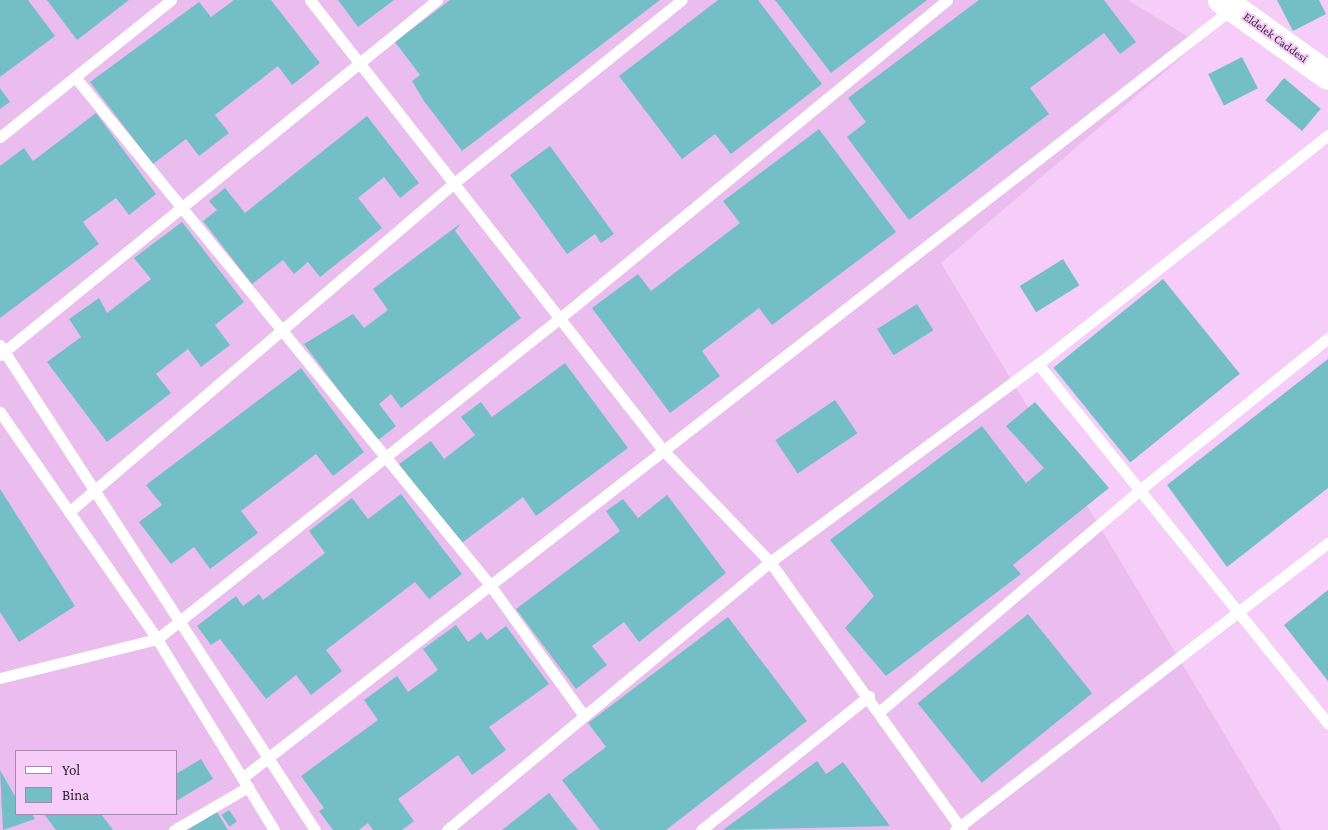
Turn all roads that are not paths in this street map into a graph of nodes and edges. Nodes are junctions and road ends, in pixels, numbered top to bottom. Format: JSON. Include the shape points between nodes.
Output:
{"nodes":[{"id":1,"x":171,"y":0,"type":"edge"},
{"id":2,"x":310,"y":0,"type":"edge"},
{"id":3,"x":437,"y":0,"type":"edge"},
{"id":4,"x":682,"y":0,"type":"edge"},
{"id":5,"x":947,"y":0,"type":"edge"},
{"id":6,"x":1228,"y":4,"type":"edge"},
{"id":7,"x":360,"y":63,"type":"junction"},
{"id":8,"x":1328,"y":76,"type":"edge"},
{"id":9,"x":75,"y":77,"type":"junction"},
{"id":10,"x":1328,"y":135,"type":"edge"},
{"id":11,"x":0,"y":137,"type":"edge"},
{"id":12,"x":454,"y":183,"type":"junction"},
{"id":13,"x":180,"y":209,"type":"junction"},
{"id":14,"x":560,"y":318,"type":"junction"},
{"id":15,"x":281,"y":330,"type":"junction"},
{"id":16,"x":1328,"y":338,"type":"edge"},
{"id":17,"x":2,"y":350,"type":"edge"},
{"id":18,"x":1038,"y":364,"type":"junction"},
{"id":19,"x":0,"y":412,"type":"edge"},
{"id":20,"x":663,"y":450,"type":"junction"},
{"id":21,"x":383,"y":459,"type":"junction"},
{"id":22,"x":1142,"y":488,"type":"junction"},
{"id":23,"x":92,"y":492,"type":"junction"},
{"id":24,"x":69,"y":512,"type":"junction"},
{"id":25,"x":1328,"y":542,"type":"edge"},
{"id":26,"x":770,"y":562,"type":"junction"},
{"id":27,"x":490,"y":585,"type":"junction"},
{"id":28,"x":1240,"y":612,"type":"junction"},
{"id":29,"x":182,"y":619,"type":"junction"},
{"id":30,"x":157,"y":638,"type":"junction"},
{"id":31,"x":0,"y":678,"type":"edge"},
{"id":32,"x":869,"y":696,"type":"junction"},
{"id":33,"x":880,"y":712,"type":"junction"},
{"id":34,"x":584,"y":716,"type":"junction"},
{"id":35,"x":1328,"y":724,"type":"edge"},
{"id":36,"x":270,"y":757,"type":"junction"},
{"id":37,"x":245,"y":783,"type":"junction"},
{"id":38,"x":959,"y":829,"type":"edge"},
{"id":39,"x":174,"y":830,"type":"edge"},
{"id":40,"x":274,"y":830,"type":"edge"},
{"id":41,"x":315,"y":830,"type":"edge"},
{"id":42,"x":447,"y":830,"type":"edge"},
{"id":43,"x":701,"y":830,"type":"edge"}],
"edges":[{"from":1,"to":9,"type":"lane"},
{"from":2,"to":7,"type":"lane"},
{"from":3,"to":7,"type":"lane"},
{"from":4,"to":12,"type":"lane"},
{"from":5,"to":14,"type":"lane"},
{"from":6,"to":8,"type":"street","name":"Eldelek Caddesi"},
{"from":6,"to":20,"type":"lane"},
{"from":7,"to":12,"type":"lane"},
{"from":7,"to":13,"type":"lane"},
{"from":9,"to":11,"type":"lane"},
{"from":9,"to":13,"type":"lane"},
{"from":10,"to":18,"type":"lane"},
{"from":12,"to":14,"type":"lane"},
{"from":12,"to":15,"type":"lane"},
{"from":13,"to":15,"type":"lane"},
{"from":13,"to":17,"type":"lane"},
{"from":14,"to":20,"type":"lane"},
{"from":14,"to":21,"type":"lane"},
{"from":15,"to":21,"type":"lane"},
{"from":15,"to":23,"type":"lane"},
{"from":16,"to":22,"type":"lane"},
{"from":17,"to":23,"type":"lane"},
{"from":18,"to":22,"type":"lane"},
{"from":18,"to":26,"type":"lane"},
{"from":19,"to":24,"type":"lane"},
{"from":20,"to":26,"type":"lane"},
{"from":20,"to":27,"type":"lane"},
{"from":21,"to":27,"type":"lane"},
{"from":21,"to":29,"type":"lane"},
{"from":22,"to":28,"type":"lane"},
{"from":22,"to":33,"type":"lane"},
{"from":23,"to":24,"type":"lane"},
{"from":23,"to":29,"type":"lane"},
{"from":24,"to":30,"type":"lane"},
{"from":25,"to":28,"type":"lane"},
{"from":26,"to":32,"type":"lane"},
{"from":26,"to":34,"type":"lane"},
{"from":27,"to":34,"type":"lane"},
{"from":27,"to":36,"type":"lane"},
{"from":28,"to":35,"type":"lane"},
{"from":28,"to":38,"type":"lane"},
{"from":29,"to":30,"type":"lane"},
{"from":29,"to":36,"type":"lane"},
{"from":30,"to":31,"type":"lane"},
{"from":30,"to":37,"type":"lane"},
{"from":32,"to":33,"type":"lane"},
{"from":32,"to":43,"type":"lane"},
{"from":33,"to":38,"type":"lane"},
{"from":34,"to":42,"type":"lane"},
{"from":36,"to":37,"type":"lane"},
{"from":36,"to":41,"type":"lane"},
{"from":37,"to":39,"type":"lane"},
{"from":37,"to":40,"type":"lane"}]}
